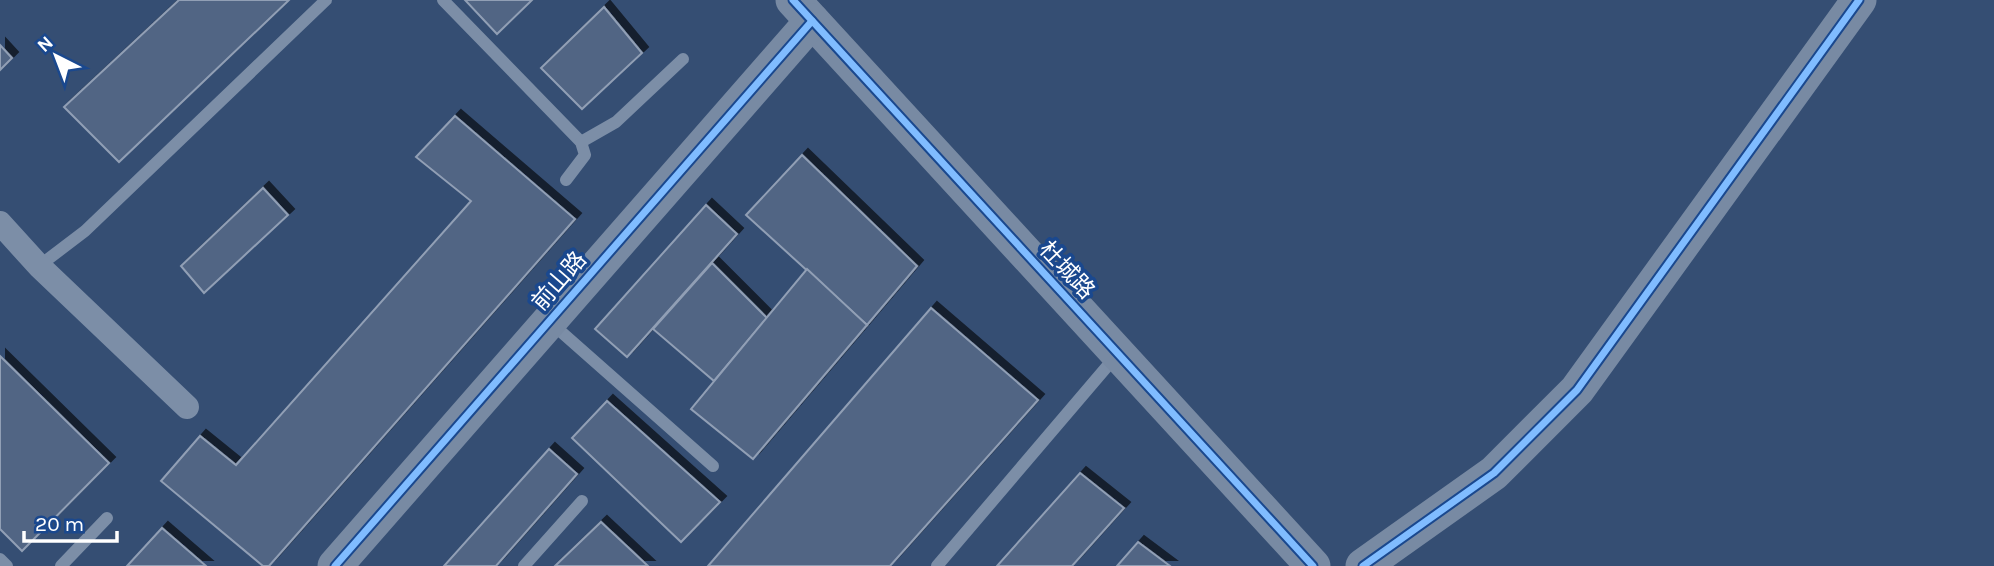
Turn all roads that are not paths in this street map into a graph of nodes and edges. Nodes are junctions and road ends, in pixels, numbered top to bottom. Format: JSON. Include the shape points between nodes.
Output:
{"nodes":[{"id":1,"x":326,"y":0,"type":"edge"},
{"id":2,"x":443,"y":0,"type":"edge"},
{"id":3,"x":1859,"y":0,"type":"edge"},
{"id":4,"x":802,"y":10,"type":"edge"},
{"id":5,"x":683,"y":60,"type":"dead end"},
{"id":6,"x":580,"y":142,"type":"junction"},
{"id":7,"x":566,"y":180,"type":"dead end"},
{"id":8,"x":0,"y":223,"type":"edge"},
{"id":9,"x":38,"y":266,"type":"junction"},
{"id":10,"x":550,"y":322,"type":"junction"},
{"id":11,"x":1118,"y":354,"type":"junction"},
{"id":12,"x":187,"y":407,"type":"dead end"},
{"id":13,"x":713,"y":466,"type":"dead end"},
{"id":14,"x":582,"y":501,"type":"dead end"},
{"id":15,"x":107,"y":518,"type":"dead end"},
{"id":16,"x":0,"y":559,"type":"edge"},
{"id":17,"x":346,"y":562,"type":"edge"},
{"id":18,"x":8,"y":566,"type":"edge"},
{"id":19,"x":61,"y":566,"type":"edge"},
{"id":20,"x":524,"y":566,"type":"edge"},
{"id":21,"x":937,"y":566,"type":"edge"},
{"id":22,"x":1313,"y":566,"type":"edge"},
{"id":23,"x":1363,"y":566,"type":"edge"}],
"edges":[{"from":1,"to":9,"type":"lane","via":[[85,231]]},
{"from":2,"to":6,"type":"lane"},
{"from":3,"to":23,"type":"street","via":[[1577,390],[1494,473]]},
{"from":4,"to":10,"type":"street","name":"前山路"},
{"from":4,"to":11,"type":"street","name":"杜城路"},
{"from":5,"to":6,"type":"lane","via":[[616,122]]},
{"from":6,"to":7,"type":"lane","via":[[585,155]]},
{"from":8,"to":9,"type":"street"},
{"from":9,"to":12,"type":"street"},
{"from":10,"to":13,"type":"lane"},
{"from":10,"to":17,"type":"street","name":"前山路"},
{"from":11,"to":21,"type":"lane"},
{"from":11,"to":22,"type":"street","name":"杜城路"},
{"from":14,"to":20,"type":"lane"},
{"from":15,"to":19,"type":"lane"},
{"from":16,"to":18,"type":"lane"}]}
